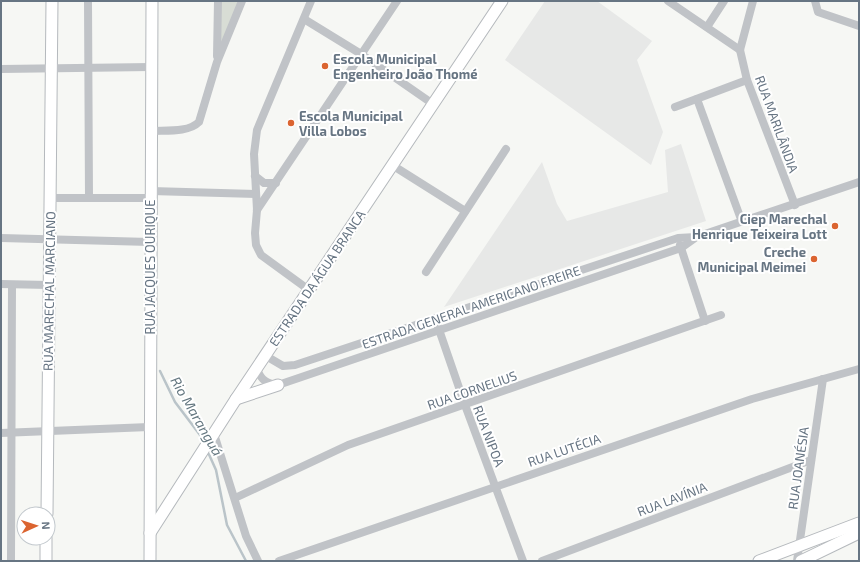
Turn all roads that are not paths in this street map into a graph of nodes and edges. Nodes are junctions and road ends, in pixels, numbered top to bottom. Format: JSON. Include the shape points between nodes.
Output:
{"nodes":[{"id":1,"x":52,"y":1,"type":"edge"},
{"id":2,"x":88,"y":1,"type":"edge"},
{"id":3,"x":152,"y":1,"type":"edge"},
{"id":4,"x":218,"y":1,"type":"edge"},
{"id":5,"x":242,"y":1,"type":"edge"},
{"id":6,"x":311,"y":1,"type":"edge"},
{"id":7,"x":397,"y":1,"type":"edge"},
{"id":8,"x":502,"y":1,"type":"edge"},
{"id":9,"x":668,"y":1,"type":"edge"},
{"id":10,"x":724,"y":1,"type":"edge"},
{"id":11,"x":753,"y":1,"type":"edge"},
{"id":12,"x":815,"y":1,"type":"edge"},
{"id":13,"x":304,"y":19,"type":"junction"},
{"id":14,"x":859,"y":26,"type":"edge"},
{"id":15,"x":707,"y":27,"type":"junction"},
{"id":16,"x":740,"y":50,"type":"junction"},
{"id":17,"x":361,"y":54,"type":"junction"},
{"id":18,"x":217,"y":62,"type":"junction"},
{"id":19,"x":151,"y":67,"type":"junction"},
{"id":20,"x":1,"y":69,"type":"edge"},
{"id":21,"x":51,"y":69,"type":"junction"},
{"id":22,"x":88,"y":69,"type":"junction"},
{"id":23,"x":747,"y":80,"type":"junction"},
{"id":24,"x":697,"y":99,"type":"junction"},
{"id":25,"x":433,"y":104,"type":"junction"},
{"id":26,"x":675,"y":107,"type":"dead end"},
{"id":27,"x":151,"y":131,"type":"junction"},
{"id":28,"x":506,"y":150,"type":"dead end"},
{"id":29,"x":392,"y":165,"type":"junction"},
{"id":30,"x":255,"y":176,"type":"junction"},
{"id":31,"x":859,"y":182,"type":"edge"},
{"id":32,"x":276,"y":183,"type":"junction"},
{"id":33,"x":151,"y":194,"type":"junction"},
{"id":34,"x":256,"y":194,"type":"junction"},
{"id":35,"x":50,"y":198,"type":"junction"},
{"id":36,"x":89,"y":198,"type":"junction"},
{"id":37,"x":795,"y":205,"type":"junction"},
{"id":38,"x":257,"y":210,"type":"junction"},
{"id":39,"x":465,"y":211,"type":"junction"},
{"id":40,"x":742,"y":222,"type":"junction"},
{"id":41,"x":696,"y":237,"type":"junction"},
{"id":42,"x":1,"y":238,"type":"edge"},
{"id":43,"x":678,"y":238,"type":"junction"},
{"id":44,"x":50,"y":239,"type":"junction"},
{"id":45,"x":150,"y":242,"type":"junction"},
{"id":46,"x":681,"y":248,"type":"junction"},
{"id":47,"x":426,"y":272,"type":"dead end"},
{"id":48,"x":1,"y":284,"type":"edge"},
{"id":49,"x":12,"y":285,"type":"junction"},
{"id":50,"x":49,"y":285,"type":"junction"},
{"id":51,"x":309,"y":290,"type":"junction"},
{"id":52,"x":721,"y":316,"type":"dead end"},
{"id":53,"x":435,"y":318,"type":"junction"},
{"id":54,"x":705,"y":321,"type":"junction"},
{"id":55,"x":439,"y":331,"type":"junction"},
{"id":56,"x":266,"y":356,"type":"junction"},
{"id":57,"x":257,"y":369,"type":"junction"},
{"id":58,"x":859,"y":369,"type":"edge"},
{"id":59,"x":823,"y":379,"type":"junction"},
{"id":60,"x":278,"y":385,"type":"junction"},
{"id":61,"x":236,"y":399,"type":"junction"},
{"id":62,"x":465,"y":405,"type":"junction"},
{"id":63,"x":149,"y":427,"type":"junction"},
{"id":64,"x":48,"y":432,"type":"junction"},
{"id":65,"x":1,"y":433,"type":"edge"},
{"id":66,"x":13,"y":433,"type":"junction"},
{"id":67,"x":212,"y":437,"type":"junction"},
{"id":68,"x":811,"y":460,"type":"junction"},
{"id":69,"x":496,"y":486,"type":"junction"},
{"id":70,"x":150,"y":497,"type":"junction"},
{"id":71,"x":234,"y":498,"type":"junction"},
{"id":72,"x":170,"y":501,"type":"junction"},
{"id":73,"x":47,"y":506,"type":"edge"},
{"id":74,"x":859,"y":524,"type":"edge"},
{"id":75,"x":150,"y":532,"type":"junction"},
{"id":76,"x":859,"y":533,"type":"edge"},
{"id":77,"x":859,"y":543,"type":"edge"},
{"id":78,"x":838,"y":544,"type":"junction"},
{"id":79,"x":46,"y":546,"type":"edge"},
{"id":80,"x":799,"y":546,"type":"junction"},
{"id":81,"x":11,"y":561,"type":"edge"},
{"id":82,"x":46,"y":561,"type":"edge"},
{"id":83,"x":150,"y":561,"type":"edge"},
{"id":84,"x":258,"y":561,"type":"edge"},
{"id":85,"x":279,"y":561,"type":"edge"},
{"id":86,"x":523,"y":561,"type":"edge"},
{"id":87,"x":542,"y":561,"type":"edge"},
{"id":88,"x":759,"y":561,"type":"edge"},
{"id":89,"x":797,"y":561,"type":"edge"},
{"id":90,"x":801,"y":561,"type":"edge"}],
"edges":[{"from":1,"to":21,"type":"main road","name":"RUA MARECHAL MARCIANO"},
{"from":2,"to":22,"type":"street"},
{"from":3,"to":19,"type":"main road","name":"RUA JACQUES OURIQUE"},
{"from":4,"to":18,"type":"street"},
{"from":5,"to":18,"type":"street"},
{"from":6,"to":13,"type":"street"},
{"from":7,"to":17,"type":"street"},
{"from":8,"to":25,"type":"main road","name":"ESTRADA DA ÁGUA BRANCA"},
{"from":9,"to":15,"type":"street"},
{"from":10,"to":15,"type":"street"},
{"from":11,"to":16,"type":"street"},
{"from":12,"to":14,"type":"street","via":[[818,12]]},
{"from":13,"to":17,"type":"street"},
{"from":13,"to":30,"type":"street","via":[[257,130],[254,141]]},
{"from":15,"to":16,"type":"street"},
{"from":16,"to":23,"type":"street","name":"RUA MARILÂNDIA"},
{"from":17,"to":25,"type":"street"},
{"from":17,"to":32,"type":"street"},
{"from":18,"to":27,"type":"street","via":[[201,117],[195,126]]},
{"from":19,"to":22,"type":"street"},
{"from":19,"to":27,"type":"main road","name":"RUA JACQUES OURIQUE"},
{"from":20,"to":21,"type":"street"},
{"from":21,"to":22,"type":"street"},
{"from":21,"to":35,"type":"main road","name":"RUA MARECHAL MARCIANO"},
{"from":22,"to":36,"type":"street"},
{"from":23,"to":24,"type":"street"},
{"from":23,"to":37,"type":"street","name":"RUA MARILÂNDIA"},
{"from":24,"to":26,"type":"street"},
{"from":24,"to":40,"type":"street"},
{"from":25,"to":29,"type":"main road","name":"ESTRADA DA ÁGUA BRANCA"},
{"from":27,"to":33,"type":"main road","name":"RUA JACQUES OURIQUE"},
{"from":28,"to":39,"type":"street"},
{"from":29,"to":39,"type":"street"},
{"from":29,"to":51,"type":"main road","name":"ESTRADA DA ÁGUA BRANCA"},
{"from":30,"to":32,"type":"street","via":[[264,183]]},
{"from":30,"to":34,"type":"street"},
{"from":31,"to":37,"type":"street","name":"ESTRADA GENERAL AMERICANO FREIRE"},
{"from":32,"to":38,"type":"street"},
{"from":33,"to":34,"type":"street"},
{"from":33,"to":36,"type":"street"},
{"from":33,"to":45,"type":"main road","name":"RUA JACQUES OURIQUE"},
{"from":34,"to":38,"type":"street"},
{"from":35,"to":36,"type":"street"},
{"from":35,"to":44,"type":"main road","name":"RUA MARECHAL MARCIANO"},
{"from":37,"to":40,"type":"street","name":"ESTRADA GENERAL AMERICANO FREIRE"},
{"from":38,"to":51,"type":"street","via":[[256,245],[261,255]]},
{"from":39,"to":47,"type":"street"},
{"from":40,"to":41,"type":"street","name":"ESTRADA GENERAL AMERICANO FREIRE"},
{"from":41,"to":43,"type":"street","name":"ESTRADA GENERAL AMERICANO FREIRE"},
{"from":41,"to":46,"type":"street","name":"ESTRADA GENERAL AMERICANO FREIRE"},
{"from":42,"to":44,"type":"street"},
{"from":43,"to":46,"type":"street"},
{"from":43,"to":53,"type":"street","name":"ESTRADA GENERAL AMERICANO FREIRE"},
{"from":44,"to":45,"type":"street"},
{"from":44,"to":50,"type":"main road","name":"RUA MARECHAL MARCIANO"},
{"from":45,"to":63,"type":"main road","name":"RUA JACQUES OURIQUE"},
{"from":46,"to":54,"type":"street"},
{"from":46,"to":55,"type":"street","name":"ESTRADA GENERAL AMERICANO FREIRE"},
{"from":48,"to":49,"type":"street"},
{"from":49,"to":50,"type":"street"},
{"from":49,"to":66,"type":"street"},
{"from":50,"to":64,"type":"main road","name":"RUA MARECHAL MARCIANO"},
{"from":51,"to":56,"type":"main road","name":"ESTRADA DA ÁGUA BRANCA"},
{"from":52,"to":54,"type":"street","name":"RUA CORNELIUS"},
{"from":53,"to":55,"type":"street","name":"RUA NIPOA"},
{"from":53,"to":56,"type":"street","name":"ESTRADA GENERAL AMERICANO FREIRE","via":[[291,366],[279,365]]},
{"from":54,"to":62,"type":"street","name":"RUA CORNELIUS"},
{"from":55,"to":60,"type":"street","name":"ESTRADA GENERAL AMERICANO FREIRE"},
{"from":55,"to":62,"type":"street","name":"RUA NIPOA"},
{"from":56,"to":57,"type":"main road","name":"ESTRADA DA ÁGUA BRANCA"},
{"from":57,"to":60,"type":"street","via":[[265,382]]},
{"from":57,"to":61,"type":"main road","name":"ESTRADA DA ÁGUA BRANCA"},
{"from":58,"to":59,"type":"street","name":"RUA LUTÉCIA"},
{"from":59,"to":68,"type":"street","name":"RUA JOANÉSIA"},
{"from":59,"to":69,"type":"street","name":"RUA LUTÉCIA","via":[[752,398]]},
{"from":60,"to":61,"type":"main road"},
{"from":61,"to":67,"type":"main road","name":"ESTRADA DA ÁGUA BRANCA"},
{"from":62,"to":69,"type":"street","name":"RUA NIPOA"},
{"from":62,"to":71,"type":"street","name":"RUA CORNELIUS","via":[[348,445]]},
{"from":63,"to":64,"type":"street"},
{"from":63,"to":70,"type":"main road","name":"RUA JACQUES OURIQUE"},
{"from":64,"to":66,"type":"street"},
{"from":64,"to":73,"type":"main road","name":"RUA MARECHAL MARCIANO"},
{"from":65,"to":66,"type":"street"},
{"from":66,"to":81,"type":"street"},
{"from":67,"to":71,"type":"street"},
{"from":67,"to":72,"type":"main road","name":"ESTRADA DA ÁGUA BRANCA"},
{"from":68,"to":80,"type":"street","name":"RUA JOANÉSIA"},
{"from":68,"to":87,"type":"street","name":"RUA LAVÍNIA"},
{"from":69,"to":85,"type":"street","name":"RUA LUTÉCIA"},
{"from":69,"to":86,"type":"street","name":"RUA NIPOA"},
{"from":70,"to":72,"type":"main road","via":[[156,503]]},
{"from":70,"to":75,"type":"main road","name":"RUA JACQUES OURIQUE"},
{"from":71,"to":84,"type":"street","via":[[246,536]]},
{"from":72,"to":75,"type":"main road","name":"ESTRADA DA ÁGUA BRANCA"},
{"from":74,"to":80,"type":"main road"},
{"from":75,"to":83,"type":"main road"},
{"from":76,"to":78,"type":"main road"},
{"from":77,"to":78,"type":"main road"},
{"from":78,"to":90,"type":"main road"},
{"from":79,"to":82,"type":"main road"},
{"from":80,"to":88,"type":"main road"},
{"from":80,"to":89,"type":"street","name":"RUA JOANÉSIA"}]}
